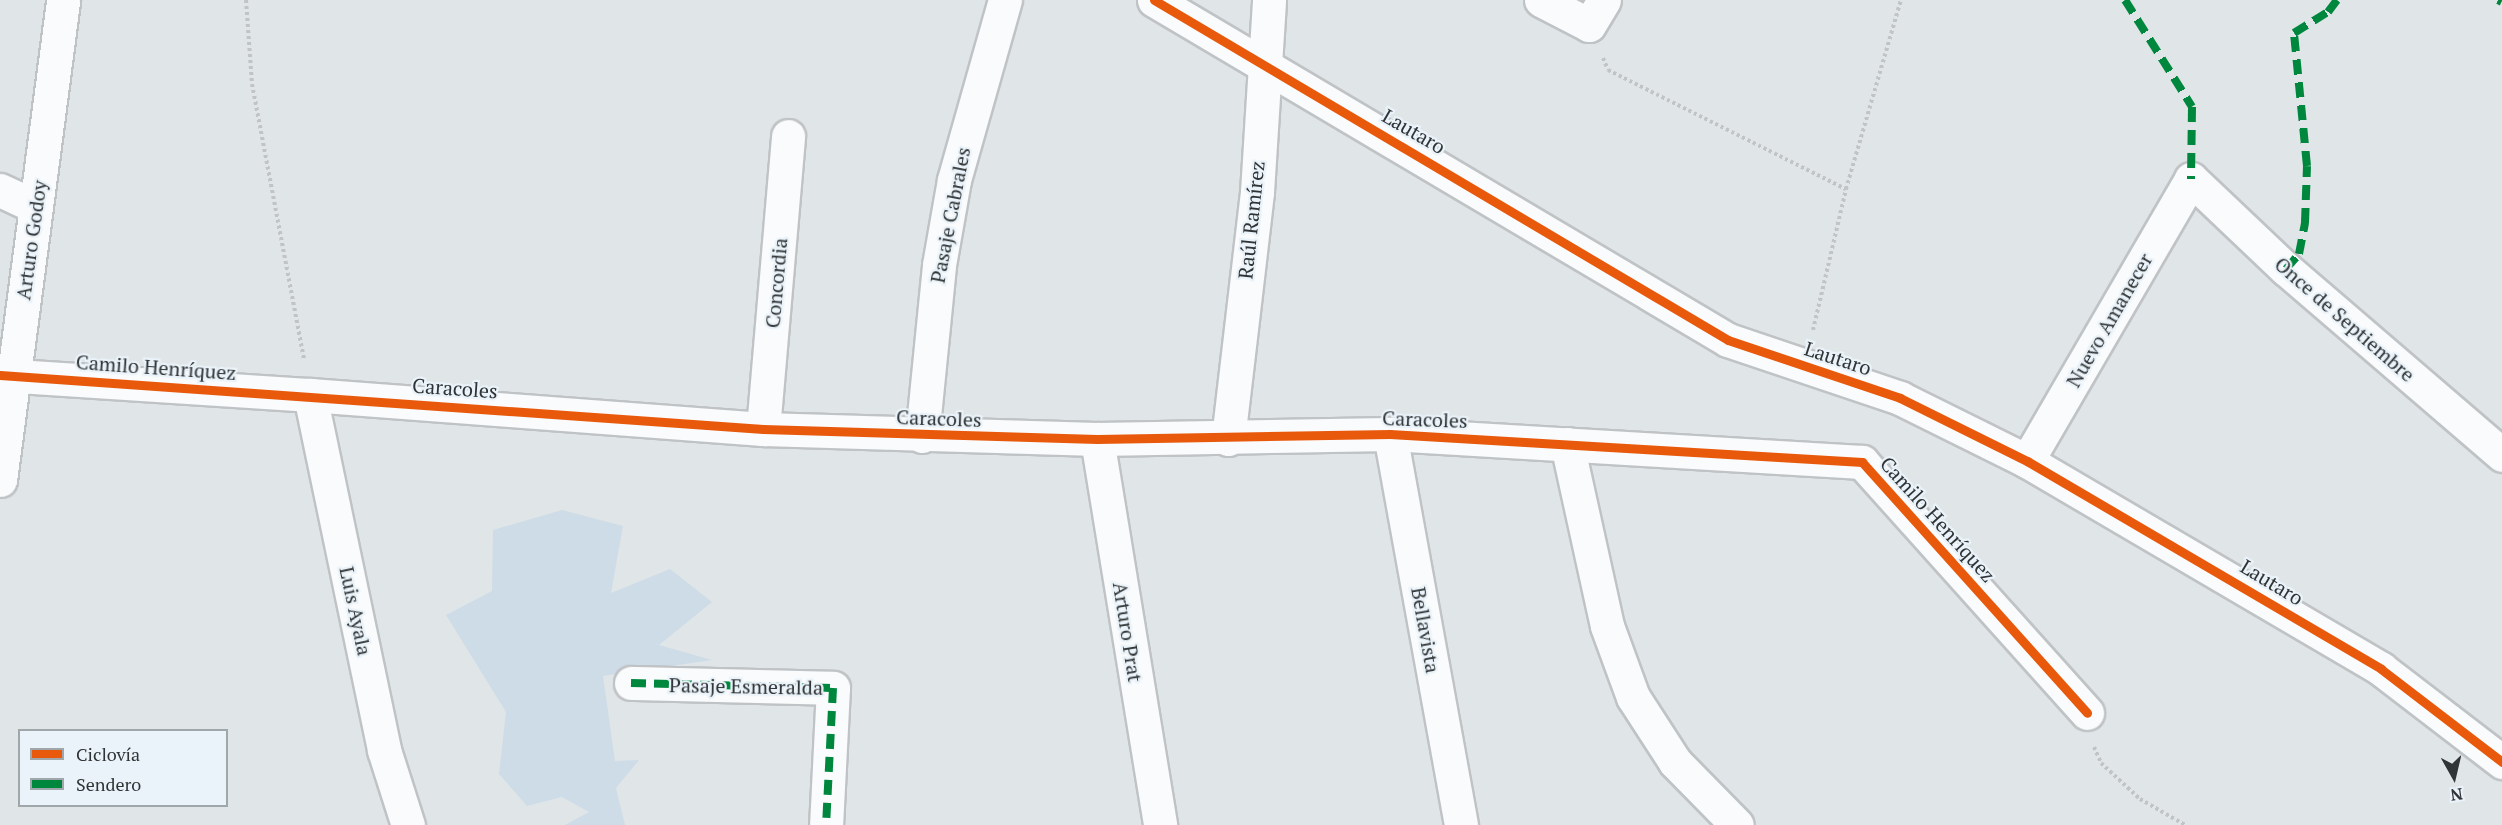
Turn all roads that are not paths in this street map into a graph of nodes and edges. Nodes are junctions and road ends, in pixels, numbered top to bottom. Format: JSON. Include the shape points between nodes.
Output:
{"nodes":[{"id":1,"x":63,"y":0,"type":"edge"},
{"id":2,"x":1005,"y":0,"type":"edge"},
{"id":3,"x":1154,"y":0,"type":"edge"},
{"id":4,"x":1269,"y":0,"type":"edge"},
{"id":5,"x":1541,"y":0,"type":"edge"},
{"id":6,"x":1596,"y":12,"type":"edge"},
{"id":7,"x":1262,"y":63,"type":"junction"},
{"id":8,"x":788,"y":136,"type":"dead end"},
{"id":9,"x":2191,"y":179,"type":"joint"},
{"id":10,"x":0,"y":189,"type":"edge"},
{"id":11,"x":35,"y":206,"type":"junction"},
{"id":12,"x":7,"y":375,"type":"edge"},
{"id":13,"x":310,"y":395,"type":"junction"},
{"id":14,"x":763,"y":429,"type":"junction"},
{"id":15,"x":1390,"y":434,"type":"junction"},
{"id":16,"x":922,"y":436,"type":"junction"},
{"id":17,"x":1097,"y":439,"type":"junction"},
{"id":18,"x":1228,"y":439,"type":"junction"},
{"id":19,"x":1567,"y":444,"type":"junction"},
{"id":20,"x":2502,"y":455,"type":"edge"},
{"id":21,"x":2027,"y":461,"type":"junction"},
{"id":22,"x":0,"y":480,"type":"edge"},
{"id":23,"x":631,"y":683,"type":"dead end"},
{"id":24,"x":2087,"y":712,"type":"road end"},
{"id":25,"x":2502,"y":762,"type":"edge"},
{"id":26,"x":408,"y":825,"type":"edge"},
{"id":27,"x":826,"y":825,"type":"edge"},
{"id":28,"x":1160,"y":825,"type":"edge"},
{"id":29,"x":1461,"y":825,"type":"edge"},
{"id":30,"x":1737,"y":825,"type":"edge"}],
"edges":[{"from":1,"to":11,"type":"street","name":"Arturo Godoy"},
{"from":2,"to":16,"type":"street","name":"Pasaje Cabrales","via":[[954,180],[939,265]]},
{"from":3,"to":7,"type":"street","name":"Lautaro"},
{"from":4,"to":7,"type":"street","name":"Raúl Ramírez"},
{"from":5,"to":6,"type":"street"},
{"from":7,"to":18,"type":"street","name":"Raúl Ramírez","via":[[1257,192]]},
{"from":7,"to":21,"type":"street","name":"Lautaro","via":[[1728,340],[1908,401]]},
{"from":8,"to":14,"type":"street","name":"Concordia"},
{"from":9,"to":20,"type":"street","name":"Once de Septiembre","via":[[2286,268]]},
{"from":9,"to":21,"type":"street","name":"Nuevo Amanecer"},
{"from":10,"to":11,"type":"street"},
{"from":11,"to":12,"type":"street","name":"Arturo Godoy"},
{"from":12,"to":13,"type":"street","name":"Camilo Henríquez"},
{"from":12,"to":22,"type":"street","name":"Arturo Godoy"},
{"from":13,"to":14,"type":"street","name":"Caracoles"},
{"from":13,"to":26,"type":"street","name":"Luis Ayala","via":[[384,750]]},
{"from":14,"to":16,"type":"street","name":"Caracoles"},
{"from":15,"to":18,"type":"street","name":"Caracoles"},
{"from":15,"to":19,"type":"street","name":"Caracoles"},
{"from":15,"to":29,"type":"street","name":"Bellavista"},
{"from":16,"to":17,"type":"street","name":"Caracoles"},
{"from":17,"to":18,"type":"street","name":"Caracoles"},
{"from":17,"to":28,"type":"street","name":"Arturo Prat"},
{"from":19,"to":24,"type":"street","name":"Camilo Henríquez","via":[[1862,462]]},
{"from":19,"to":30,"type":"street","via":[[1607,626],[1633,697],[1676,762]]},
{"from":21,"to":25,"type":"street","name":"Lautaro","via":[[2381,669]]},
{"from":23,"to":27,"type":"street","name":"Pasaje Esmeralda","via":[[833,688]]}]}
